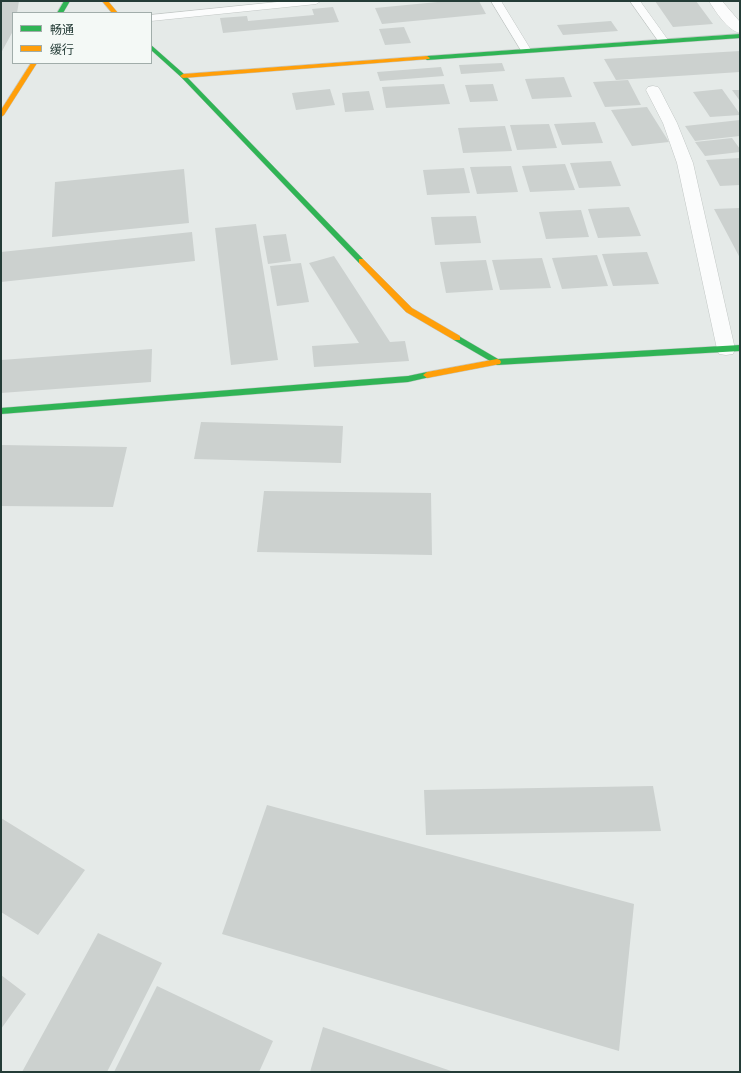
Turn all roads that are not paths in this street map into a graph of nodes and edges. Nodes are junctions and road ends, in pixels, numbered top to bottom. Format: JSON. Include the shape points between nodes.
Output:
{"nodes":[{"id":1,"x":67,"y":1,"type":"edge"},
{"id":2,"x":105,"y":1,"type":"edge"},
{"id":3,"x":316,"y":1,"type":"edge"},
{"id":4,"x":496,"y":1,"type":"edge"},
{"id":5,"x":635,"y":1,"type":"edge"},
{"id":6,"x":715,"y":1,"type":"edge"},
{"id":7,"x":260,"y":4,"type":"edge"},
{"id":8,"x":61,"y":12,"type":"edge"},
{"id":9,"x":114,"y":12,"type":"edge"},
{"id":10,"x":152,"y":18,"type":"edge"},
{"id":11,"x":740,"y":29,"type":"edge"},
{"id":12,"x":740,"y":36,"type":"edge"},
{"id":13,"x":663,"y":40,"type":"junction"},
{"id":14,"x":152,"y":48,"type":"edge"},
{"id":15,"x":526,"y":50,"type":"junction"},
{"id":16,"x":33,"y":64,"type":"edge"},
{"id":17,"x":183,"y":76,"type":"junction"},
{"id":18,"x":653,"y":90,"type":"dead end"},
{"id":19,"x":1,"y":115,"type":"edge"},
{"id":20,"x":733,"y":348,"type":"edge"},
{"id":21,"x":497,"y":362,"type":"junction"},
{"id":22,"x":1,"y":411,"type":"edge"}],
"edges":[{"from":1,"to":8,"type":"street"},
{"from":2,"to":9,"type":"street"},
{"from":3,"to":7,"type":"lane"},
{"from":4,"to":15,"type":"lane"},
{"from":5,"to":13,"type":"lane"},
{"from":6,"to":11,"type":"street"},
{"from":7,"to":10,"type":"lane"},
{"from":12,"to":13,"type":"street"},
{"from":13,"to":15,"type":"street"},
{"from":14,"to":17,"type":"street"},
{"from":15,"to":17,"type":"street"},
{"from":16,"to":19,"type":"street"},
{"from":17,"to":21,"type":"street","via":[[409,310]]},
{"from":18,"to":20,"type":"street","via":[[670,123],[685,163]]},
{"from":20,"to":21,"type":"street"},
{"from":21,"to":22,"type":"street","via":[[408,379]]}]}
